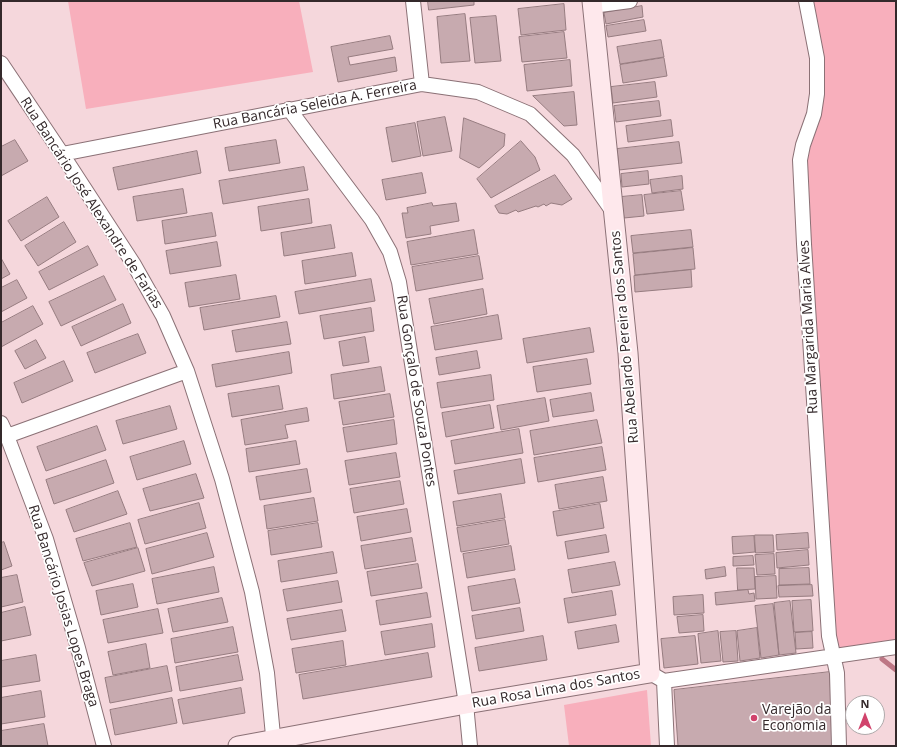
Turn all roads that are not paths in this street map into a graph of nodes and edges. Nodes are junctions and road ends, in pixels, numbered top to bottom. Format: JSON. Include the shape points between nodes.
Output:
{"nodes":[{"id":1,"x":413,"y":1,"type":"edge"},
{"id":2,"x":630,"y":1,"type":"edge"},
{"id":3,"x":806,"y":1,"type":"edge"},
{"id":4,"x":592,"y":3,"type":"edge"},
{"id":5,"x":1,"y":63,"type":"edge"},
{"id":6,"x":422,"y":84,"type":"junction"},
{"id":7,"x":290,"y":109,"type":"junction"},
{"id":8,"x":62,"y":154,"type":"junction"},
{"id":9,"x":614,"y":214,"type":"junction"},
{"id":10,"x":187,"y":371,"type":"junction"},
{"id":11,"x":1,"y":423,"type":"edge"},
{"id":12,"x":7,"y":436,"type":"junction"},
{"id":13,"x":896,"y":647,"type":"edge"},
{"id":14,"x":834,"y":655,"type":"junction"},
{"id":15,"x":657,"y":677,"type":"junction"},
{"id":16,"x":466,"y":704,"type":"junction"},
{"id":17,"x":274,"y":743,"type":"edge"},
{"id":18,"x":104,"y":746,"type":"edge"},
{"id":19,"x":238,"y":746,"type":"edge"},
{"id":20,"x":470,"y":746,"type":"edge"},
{"id":21,"x":667,"y":746,"type":"edge"},
{"id":22,"x":839,"y":746,"type":"edge"}],
"edges":[{"from":1,"to":6,"type":"street"},
{"from":2,"to":4,"type":"street"},
{"from":3,"to":14,"type":"street","name":"Rua Margarida Maria Alves","via":[[817,58],[817,94],[814,114],[800,160],[829,636]]},
{"from":4,"to":9,"type":"main road","name":"Rua Abelardo Pereira dos Santos"},
{"from":5,"to":8,"type":"street","name":"Rua Bancário José Alexandre de Farias"},
{"from":6,"to":7,"type":"street","name":"Rua Bancária Seleida A. Ferreira"},
{"from":6,"to":9,"type":"street","name":"Rua Bancária Seleida A. Ferreira","via":[[478,92],[530,114],[573,155]]},
{"from":7,"to":8,"type":"street","name":"Rua Bancária Seleida A. Ferreira"},
{"from":7,"to":16,"type":"street","name":"Rua Gonçalo de Souza Pontes","via":[[372,220],[390,252],[399,282]]},
{"from":8,"to":10,"type":"street","name":"Rua Bancário José Alexandre de Farias","via":[[133,263],[164,316]]},
{"from":9,"to":15,"type":"main road","name":"Rua Abelardo Pereira dos Santos"},
{"from":10,"to":12,"type":"street"},
{"from":10,"to":17,"type":"street","name":"Rua Bancário José Alexandre de Farias","via":[[222,479],[252,592],[267,673]]},
{"from":11,"to":12,"type":"street","name":"Rua Bancário Josias Lopes Braga"},
{"from":12,"to":18,"type":"street","name":"Rua Bancário Josias Lopes Braga","via":[[46,539]]},
{"from":13,"to":14,"type":"street","name":"Rua Rosa Lima dos Santos"},
{"from":14,"to":15,"type":"street","name":"Rua Rosa Lima dos Santos"},
{"from":14,"to":22,"type":"street","name":"Rua Margarida Maria Alves","via":[[837,673]]},
{"from":15,"to":16,"type":"main road","name":"Rua Rosa Lima dos Santos"},
{"from":15,"to":21,"type":"street"},
{"from":16,"to":17,"type":"main road","name":"Rua Rosa Lima dos Santos"},
{"from":16,"to":20,"type":"street","name":"Rua Gonçalo de Souza Pontes"},
{"from":17,"to":19,"type":"main road","name":"Rua Rosa Lima dos Santos"}]}
